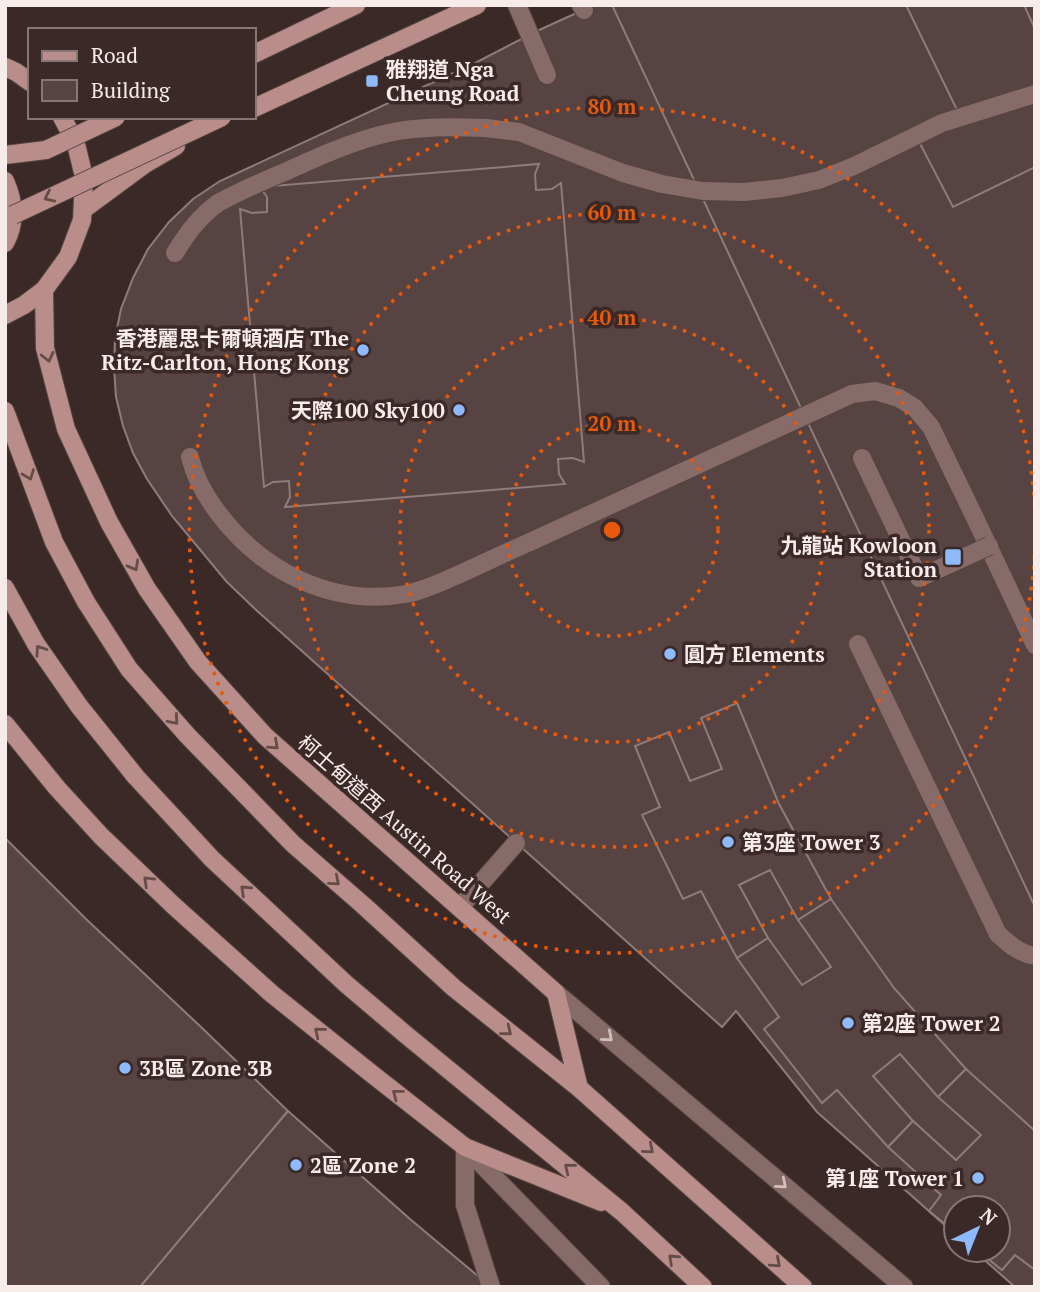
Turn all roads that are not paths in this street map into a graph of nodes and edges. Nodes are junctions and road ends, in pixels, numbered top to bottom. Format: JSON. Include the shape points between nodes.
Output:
{"nodes":[{"id":1,"x":341,"y":5,"type":"edge"},
{"id":2,"x":356,"y":5,"type":"edge"},
{"id":3,"x":465,"y":5,"type":"edge"},
{"id":4,"x":477,"y":5,"type":"edge"},
{"id":5,"x":517,"y":5,"type":"edge"},
{"id":6,"x":526,"y":5,"type":"edge"},
{"id":7,"x":537,"y":31,"type":"dead end"},
{"id":8,"x":256,"y":44,"type":"edge"},
{"id":9,"x":256,"y":53,"type":"edge"},
{"id":10,"x":5,"y":67,"type":"edge"},
{"id":11,"x":547,"y":75,"type":"dead end"},
{"id":12,"x":28,"y":81,"type":"edge"},
{"id":13,"x":1035,"y":94,"type":"edge"},
{"id":14,"x":256,"y":104,"type":"edge"},
{"id":15,"x":256,"y":104,"type":"edge"},
{"id":16,"x":62,"y":119,"type":"edge"},
{"id":17,"x":112,"y":119,"type":"edge"},
{"id":18,"x":218,"y":119,"type":"edge"},
{"id":19,"x":229,"y":119,"type":"edge"},
{"id":20,"x":5,"y":155,"type":"edge"},
{"id":21,"x":5,"y":181,"type":"edge"},
{"id":22,"x":83,"y":209,"type":"junction"},
{"id":23,"x":13,"y":215,"type":"junction"},
{"id":24,"x":5,"y":243,"type":"edge"},
{"id":25,"x":175,"y":253,"type":"dead end"},
{"id":26,"x":44,"y":289,"type":"junction"},
{"id":27,"x":5,"y":315,"type":"edge"},
{"id":28,"x":5,"y":411,"type":"edge"},
{"id":29,"x":190,"y":457,"type":"dead end"},
{"id":30,"x":862,"y":458,"type":"dead end"},
{"id":31,"x":989,"y":546,"type":"junction"},
{"id":32,"x":5,"y":588,"type":"edge"},
{"id":33,"x":858,"y":644,"type":"dead end"},
{"id":34,"x":1035,"y":645,"type":"edge"},
{"id":35,"x":5,"y":724,"type":"edge"},
{"id":36,"x":516,"y":843,"type":"dead end"},
{"id":37,"x":460,"y":907,"type":"junction"},
{"id":38,"x":1035,"y":956,"type":"edge"},
{"id":39,"x":556,"y":993,"type":"junction"},
{"id":40,"x":579,"y":1088,"type":"junction"},
{"id":41,"x":465,"y":1147,"type":"junction"},
{"id":42,"x":622,"y":1212,"type":"junction"},
{"id":43,"x":491,"y":1287,"type":"edge"},
{"id":44,"x":601,"y":1287,"type":"edge"},
{"id":45,"x":703,"y":1287,"type":"edge"},
{"id":46,"x":803,"y":1287,"type":"edge"},
{"id":47,"x":904,"y":1287,"type":"edge"}],
"edges":[{"from":1,"to":8,"type":"main road"},
{"from":2,"to":9,"type":"main road"},
{"from":3,"to":14,"type":"main road"},
{"from":4,"to":15,"type":"main road"},
{"from":5,"to":11,"type":"street"},
{"from":6,"to":7,"type":"street"},
{"from":10,"to":12,"type":"main road"},
{"from":13,"to":25,"type":"street","bridge":true,"via":[[942,123],[819,180],[744,192],[662,184],[519,132],[453,127],[388,133],[328,152],[218,203],[190,229]]},
{"from":16,"to":22,"type":"main road","via":[[76,144],[84,177]]},
{"from":17,"to":20,"type":"main road","bridge":true,"via":[[46,150]]},
{"from":18,"to":23,"type":"main road","one_way":true,"bridge":true},
{"from":19,"to":22,"type":"main road","via":[[145,163]]},
{"from":21,"to":23,"type":"main road"},
{"from":22,"to":26,"type":"main road","via":[[68,257]]},
{"from":23,"to":24,"type":"main road"},
{"from":26,"to":27,"type":"main road"},
{"from":26,"to":37,"type":"main road","name":"柯士甸道西 Austin Road West","one_way":true,"via":[[45,348],[66,429],[109,522],[147,589],[198,662],[265,736]]},
{"from":28,"to":40,"type":"main road","one_way":true,"via":[[54,542],[129,669],[293,844],[454,988]]},
{"from":29,"to":31,"type":"street","bridge":true,"via":[[213,506],[263,559],[307,584],[332,592],[382,597],[432,587],[852,394],[876,391],[915,408],[931,427]]},
{"from":30,"to":31,"type":"street","bridge":true,"via":[[919,578]]},
{"from":31,"to":34,"type":"street"},
{"from":42,"to":32,"type":"main road","one_way":true,"via":[[335,975],[212,859],[136,777],[79,706]]},
{"from":33,"to":38,"type":"street","bridge":true,"via":[[998,934],[1013,948]]},
{"from":41,"to":35,"type":"main road","one_way":true,"via":[[272,994],[174,906],[101,836]]},
{"from":36,"to":37,"type":"street"},
{"from":37,"to":39,"type":"main road","name":"柯士甸道西 Austin Road West"},
{"from":39,"to":40,"type":"main road"},
{"from":39,"to":47,"type":"street","name":"柯士甸道西 Austin Road West","one_way":true},
{"from":40,"to":46,"type":"main road","one_way":true},
{"from":41,"to":42,"type":"main road"},
{"from":41,"to":43,"type":"street","via":[[465,1205]]},
{"from":41,"to":44,"type":"street"},
{"from":45,"to":42,"type":"main road","one_way":true}]}
